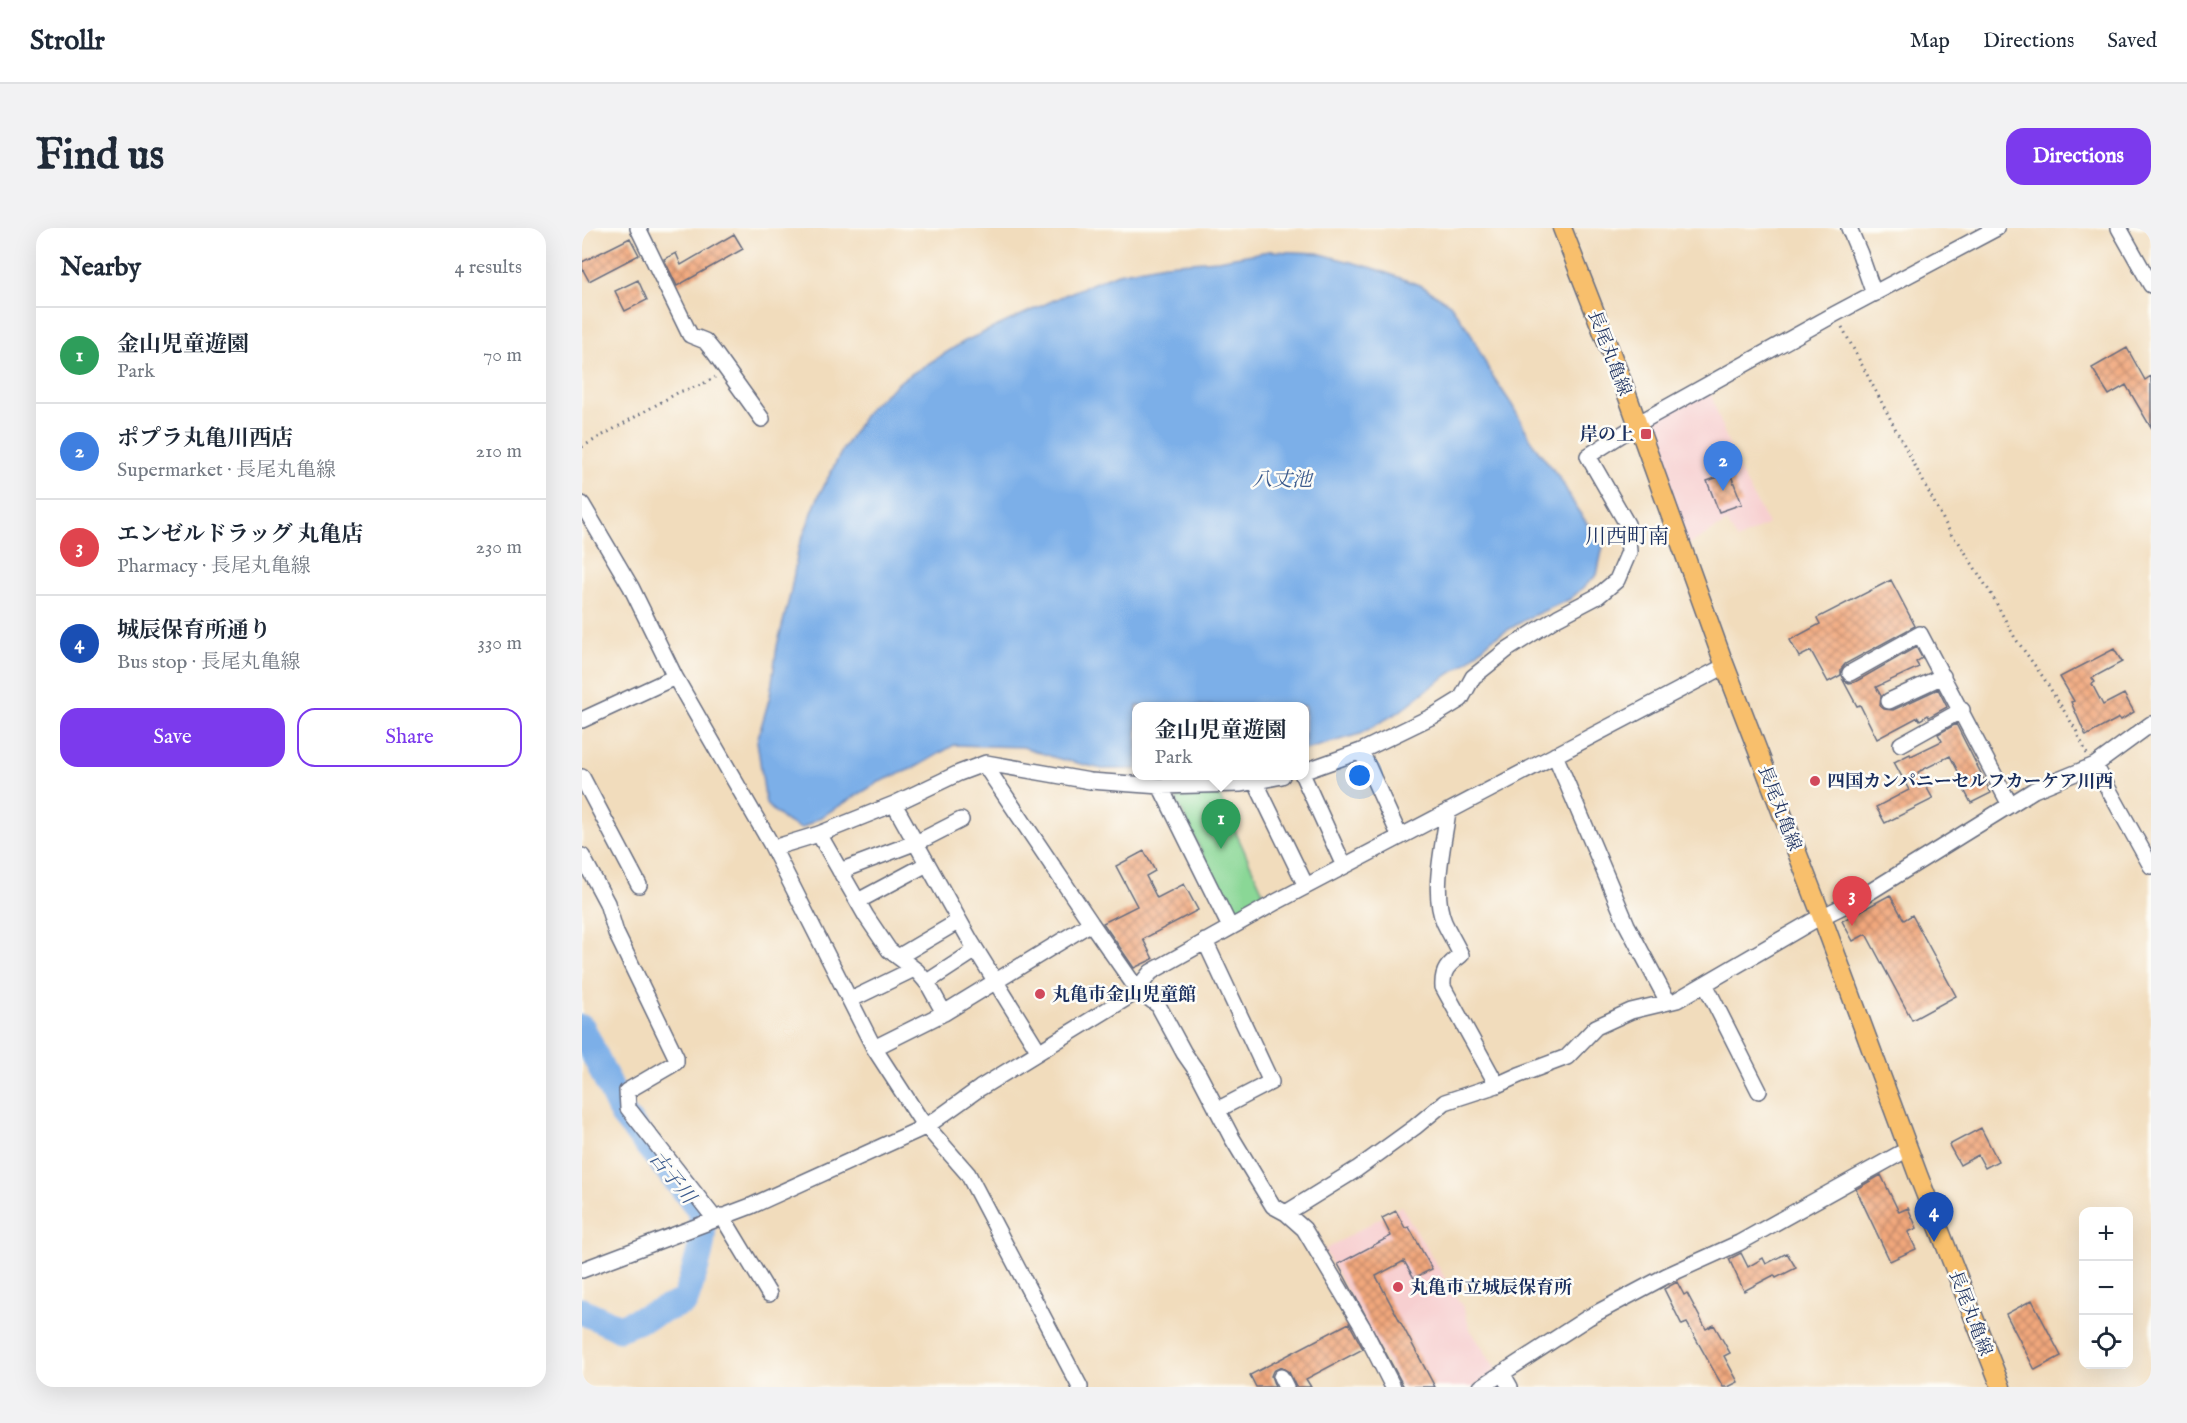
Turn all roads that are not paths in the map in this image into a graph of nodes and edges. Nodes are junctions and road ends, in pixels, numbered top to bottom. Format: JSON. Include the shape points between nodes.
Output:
{"nodes":[{"id":1,"x":638,"y":228,"type":"edge"},
{"id":2,"x":1562,"y":228,"type":"edge"},
{"id":3,"x":1849,"y":228,"type":"edge"},
{"id":4,"x":1997,"y":228,"type":"edge"},
{"id":5,"x":2120,"y":228,"type":"edge"},
{"id":6,"x":2151,"y":285,"type":"edge"},
{"id":7,"x":1874,"y":294,"type":"junction"},
{"id":8,"x":762,"y":419,"type":"dead end"},
{"id":9,"x":1637,"y":425,"type":"junction"},
{"id":10,"x":582,"y":504,"type":"edge"},
{"id":11,"x":1725,"y":666,"type":"junction"},
{"id":12,"x":1850,"y":673,"type":"dead end"},
{"id":13,"x":1943,"y":676,"type":"junction"},
{"id":14,"x":675,"y":677,"type":"junction"},
{"id":15,"x":1889,"y":701,"type":"dead end"},
{"id":16,"x":1962,"y":710,"type":"junction"},
{"id":17,"x":582,"y":720,"type":"edge"},
{"id":18,"x":2151,"y":724,"type":"edge"},
{"id":19,"x":1901,"y":744,"type":"dead end"},
{"id":20,"x":1361,"y":751,"type":"junction"},
{"id":21,"x":1555,"y":755,"type":"junction"},
{"id":22,"x":984,"y":764,"type":"junction"},
{"id":23,"x":2095,"y":765,"type":"junction"},
{"id":24,"x":1309,"y":770,"type":"edge"},
{"id":25,"x":582,"y":777,"type":"edge"},
{"id":26,"x":1260,"y":780,"type":"edge"},
{"id":27,"x":1305,"y":780,"type":"edge"},
{"id":28,"x":1255,"y":781,"type":"junction"},
{"id":29,"x":1160,"y":786,"type":"junction"},
{"id":30,"x":894,"y":804,"type":"junction"},
{"id":31,"x":2010,"y":805,"type":"junction"},
{"id":32,"x":1448,"y":811,"type":"junction"},
{"id":33,"x":961,"y":820,"type":"dead end"},
{"id":34,"x":819,"y":834,"type":"junction"},
{"id":35,"x":1400,"y":837,"type":"junction"},
{"id":36,"x":915,"y":842,"type":"junction"},
{"id":37,"x":773,"y":848,"type":"junction"},
{"id":38,"x":582,"y":856,"type":"edge"},
{"id":39,"x":927,"y":864,"type":"junction"},
{"id":40,"x":1344,"y":866,"type":"junction"},
{"id":41,"x":2151,"y":866,"type":"edge"},
{"id":42,"x":840,"y":871,"type":"junction"},
{"id":43,"x":639,"y":885,"type":"dead end"},
{"id":44,"x":1306,"y":886,"type":"junction"},
{"id":45,"x":858,"y":901,"type":"junction"},
{"id":46,"x":1822,"y":917,"type":"junction"},
{"id":47,"x":959,"y":921,"type":"junction"},
{"id":48,"x":1091,"y":923,"type":"junction"},
{"id":49,"x":1230,"y":927,"type":"junction"},
{"id":50,"x":1205,"y":941,"type":"junction"},
{"id":51,"x":976,"y":950,"type":"junction"},
{"id":52,"x":898,"y":957,"type":"junction"},
{"id":53,"x":914,"y":969,"type":"junction"},
{"id":54,"x":996,"y":981,"type":"junction"},
{"id":55,"x":927,"y":982,"type":"junction"},
{"id":56,"x":1705,"y":984,"type":"junction"},
{"id":57,"x":1137,"y":989,"type":"junction"},
{"id":58,"x":850,"y":1000,"type":"junction"},
{"id":59,"x":1668,"y":1002,"type":"junction"},
{"id":60,"x":944,"y":1012,"type":"junction"},
{"id":61,"x":874,"y":1048,"type":"junction"},
{"id":62,"x":1038,"y":1050,"type":"junction"},
{"id":63,"x":1497,"y":1085,"type":"junction"},
{"id":64,"x":1759,"y":1091,"type":"dead end"},
{"id":65,"x":1217,"y":1110,"type":"junction"},
{"id":66,"x":927,"y":1126,"type":"junction"},
{"id":67,"x":1908,"y":1150,"type":"junction"},
{"id":68,"x":1286,"y":1213,"type":"junction"},
{"id":69,"x":717,"y":1218,"type":"junction"},
{"id":70,"x":582,"y":1270,"type":"edge"},
{"id":71,"x":769,"y":1294,"type":"dead end"},
{"id":72,"x":1502,"y":1373,"type":"junction"},
{"id":73,"x":1080,"y":1387,"type":"edge"},
{"id":74,"x":1393,"y":1387,"type":"edge"},
{"id":75,"x":1481,"y":1387,"type":"edge"},
{"id":76,"x":1510,"y":1387,"type":"edge"},
{"id":77,"x":2001,"y":1387,"type":"edge"}],
"edges":[{"from":1,"to":8,"type":"street","via":[[690,335],[705,341]]},
{"from":2,"to":9,"type":"main road","name":"長尾丸亀線"},
{"from":3,"to":7,"type":"street"},
{"from":4,"to":7,"type":"street"},
{"from":5,"to":6,"type":"street"},
{"from":7,"to":9,"type":"street"},
{"from":9,"to":11,"type":"main road","name":"長尾丸亀線"},
{"from":9,"to":20,"type":"street","via":[[1588,456],[1628,524],[1629,552],[1617,580],[1598,596],[1508,649],[1473,677],[1461,699]]},
{"from":10,"to":14,"type":"street","via":[[631,587]]},
{"from":11,"to":21,"type":"street"},
{"from":11,"to":46,"type":"main road","name":"長尾丸亀線"},
{"from":12,"to":13,"type":"street","via":[[1920,634]]},
{"from":13,"to":15,"type":"street"},
{"from":13,"to":16,"type":"street"},
{"from":14,"to":17,"type":"street"},
{"from":14,"to":37,"type":"street"},
{"from":16,"to":19,"type":"street"},
{"from":16,"to":31,"type":"street"},
{"from":18,"to":23,"type":"street"},
{"from":20,"to":24,"type":"street"},
{"from":20,"to":35,"type":"street"},
{"from":21,"to":32,"type":"street"},
{"from":21,"to":59,"type":"street","via":[[1627,925]]},
{"from":22,"to":29,"type":"street","via":[[1090,781]]},
{"from":22,"to":30,"type":"street"},
{"from":22,"to":48,"type":"street"},
{"from":23,"to":31,"type":"street","via":[[2034,790]]},
{"from":23,"to":41,"type":"street"},
{"from":25,"to":43,"type":"street"},
{"from":26,"to":28,"type":"street"},
{"from":27,"to":40,"type":"street"},
{"from":28,"to":29,"type":"street"},
{"from":28,"to":44,"type":"street"},
{"from":29,"to":49,"type":"street"},
{"from":30,"to":34,"type":"street"},
{"from":30,"to":36,"type":"street"},
{"from":31,"to":46,"type":"street","via":[[1860,898]]},
{"from":32,"to":35,"type":"street"},
{"from":32,"to":63,"type":"street","via":[[1439,898],[1443,921],[1461,955],[1446,966],[1443,987]]},
{"from":33,"to":36,"type":"street"},
{"from":34,"to":37,"type":"street"},
{"from":34,"to":42,"type":"street"},
{"from":35,"to":40,"type":"street"},
{"from":36,"to":39,"type":"street"},
{"from":36,"to":42,"type":"street"},
{"from":37,"to":58,"type":"street"},
{"from":38,"to":69,"type":"street","via":[[676,1057],[670,1066],[627,1091],[628,1108]]},
{"from":39,"to":45,"type":"street"},
{"from":39,"to":47,"type":"street"},
{"from":40,"to":44,"type":"street"},
{"from":42,"to":45,"type":"street"},
{"from":44,"to":49,"type":"street"},
{"from":45,"to":52,"type":"street"},
{"from":46,"to":56,"type":"street"},
{"from":46,"to":67,"type":"main road","name":"長尾丸亀線"},
{"from":47,"to":51,"type":"street"},
{"from":47,"to":52,"type":"street"},
{"from":48,"to":54,"type":"street"},
{"from":48,"to":57,"type":"street"},
{"from":49,"to":50,"type":"street"},
{"from":50,"to":57,"type":"street","via":[[1151,972]]},
{"from":50,"to":65,"type":"street","via":[[1271,1082]]},
{"from":51,"to":54,"type":"street"},
{"from":51,"to":55,"type":"street"},
{"from":52,"to":53,"type":"street"},
{"from":53,"to":55,"type":"street"},
{"from":53,"to":58,"type":"street"},
{"from":54,"to":60,"type":"street"},
{"from":54,"to":62,"type":"street"},
{"from":55,"to":60,"type":"street"},
{"from":56,"to":59,"type":"street"},
{"from":56,"to":64,"type":"street"},
{"from":57,"to":62,"type":"street"},
{"from":57,"to":65,"type":"street","via":[[1158,1005]]},
{"from":58,"to":61,"type":"street"},
{"from":59,"to":63,"type":"street","via":[[1631,1011],[1596,1027],[1567,1057]]},
{"from":60,"to":61,"type":"street"},
{"from":61,"to":66,"type":"street"},
{"from":62,"to":66,"type":"street"},
{"from":63,"to":68,"type":"street","via":[[1445,1102],[1357,1169]]},
{"from":65,"to":68,"type":"street","via":[[1273,1206]]},
{"from":66,"to":69,"type":"street"},
{"from":66,"to":73,"type":"street","via":[[968,1174]]},
{"from":67,"to":72,"type":"street","via":[[1738,1243],[1589,1317]]},
{"from":67,"to":77,"type":"main road","name":"長尾丸亀線"},
{"from":68,"to":74,"type":"street","via":[[1304,1229]]},
{"from":69,"to":70,"type":"street"},
{"from":69,"to":71,"type":"street"},
{"from":72,"to":75,"type":"street"},
{"from":72,"to":76,"type":"street"}]}
